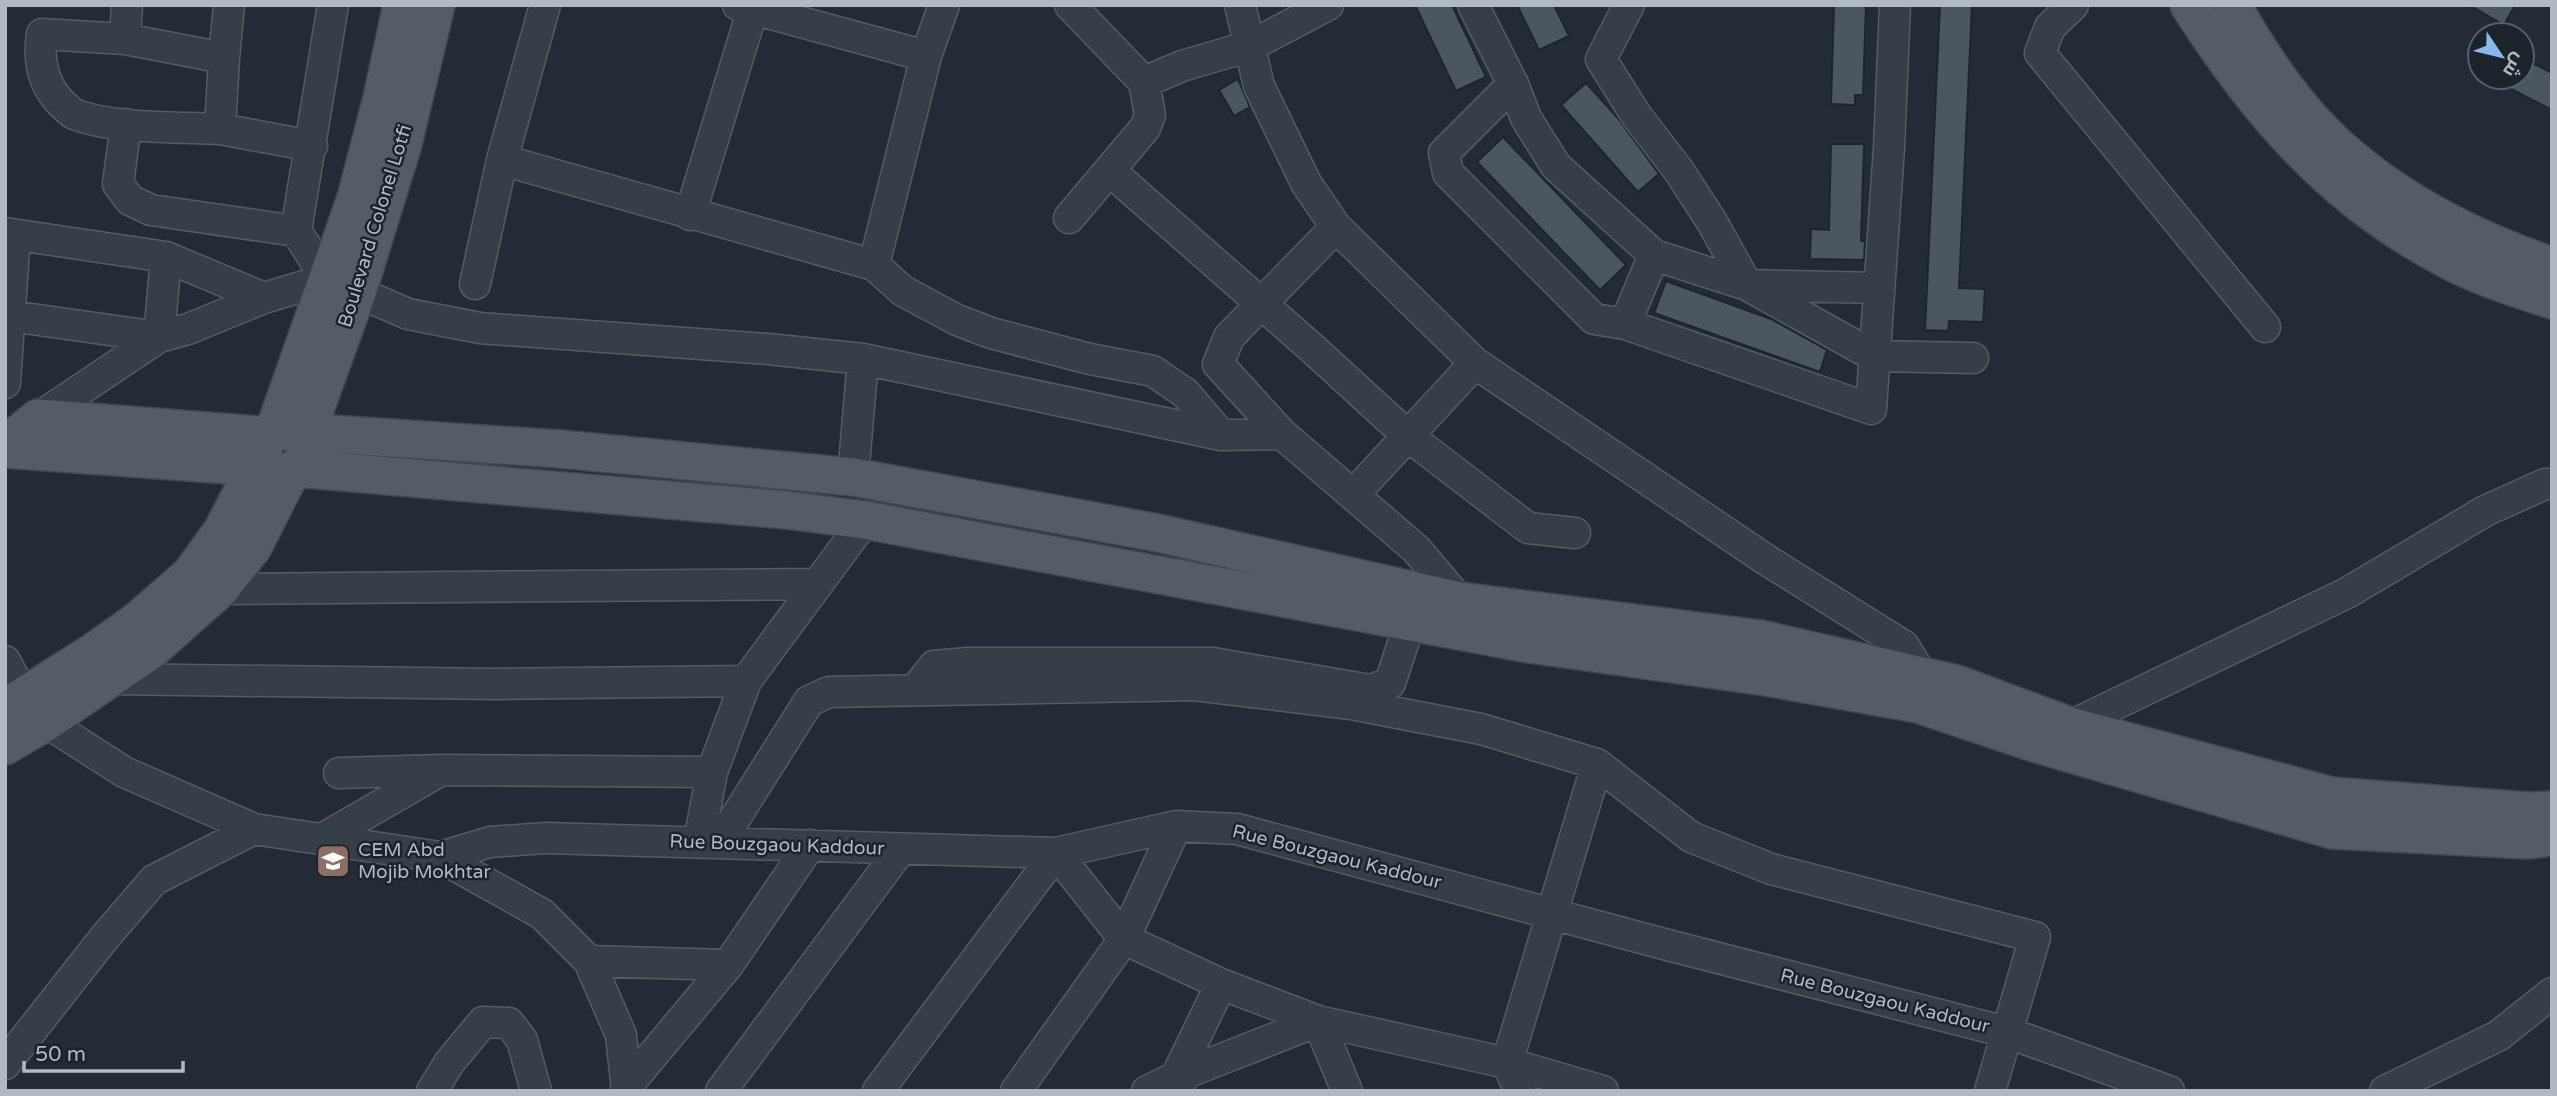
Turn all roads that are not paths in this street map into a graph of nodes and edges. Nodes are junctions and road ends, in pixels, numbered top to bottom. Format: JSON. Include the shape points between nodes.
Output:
{"nodes":[{"id":1,"x":127,"y":5,"type":"edge"},
{"id":2,"x":229,"y":5,"type":"edge"},
{"id":3,"x":333,"y":5,"type":"edge"},
{"id":4,"x":402,"y":5,"type":"edge"},
{"id":5,"x":436,"y":5,"type":"edge"},
{"id":6,"x":545,"y":5,"type":"edge"},
{"id":7,"x":944,"y":5,"type":"edge"},
{"id":8,"x":1240,"y":5,"type":"edge"},
{"id":9,"x":1328,"y":5,"type":"edge"},
{"id":10,"x":1473,"y":5,"type":"edge"},
{"id":11,"x":1629,"y":5,"type":"edge"},
{"id":12,"x":1895,"y":5,"type":"edge"},
{"id":13,"x":2073,"y":5,"type":"edge"},
{"id":14,"x":2189,"y":5,"type":"edge"},
{"id":15,"x":2232,"y":5,"type":"edge"},
{"id":16,"x":748,"y":7,"type":"edge"},
{"id":17,"x":1080,"y":9,"type":"edge"},
{"id":18,"x":125,"y":39,"type":"junction"},
{"id":19,"x":1250,"y":46,"type":"junction"},
{"id":20,"x":926,"y":56,"type":"junction"},
{"id":21,"x":224,"y":58,"type":"junction"},
{"id":22,"x":1144,"y":82,"type":"junction"},
{"id":23,"x":1513,"y":84,"type":"junction"},
{"id":24,"x":126,"y":124,"type":"junction"},
{"id":25,"x":220,"y":129,"type":"junction"},
{"id":26,"x":312,"y":146,"type":"junction"},
{"id":27,"x":502,"y":160,"type":"junction"},
{"id":28,"x":1110,"y":171,"type":"junction"},
{"id":29,"x":690,"y":215,"type":"junction"},
{"id":30,"x":1069,"y":218,"type":"dead end"},
{"id":31,"x":1335,"y":227,"type":"junction"},
{"id":32,"x":296,"y":231,"type":"junction"},
{"id":33,"x":10,"y":234,"type":"edge"},
{"id":34,"x":1654,"y":255,"type":"junction"},
{"id":35,"x":166,"y":257,"type":"junction"},
{"id":36,"x":874,"y":265,"type":"junction"},
{"id":37,"x":2552,"y":265,"type":"edge"},
{"id":38,"x":475,"y":284,"type":"dead end"},
{"id":39,"x":1747,"y":285,"type":"junction"},
{"id":40,"x":342,"y":286,"type":"junction"},
{"id":41,"x":1878,"y":288,"type":"junction"},
{"id":42,"x":264,"y":298,"type":"junction"},
{"id":43,"x":2552,"y":300,"type":"edge"},
{"id":44,"x":1261,"y":305,"type":"junction"},
{"id":45,"x":10,"y":316,"type":"junction"},
{"id":46,"x":1625,"y":324,"type":"junction"},
{"id":47,"x":2265,"y":327,"type":"dead end"},
{"id":48,"x":159,"y":337,"type":"junction"},
{"id":49,"x":1874,"y":356,"type":"junction"},
{"id":50,"x":1973,"y":358,"type":"dead end"},
{"id":51,"x":863,"y":359,"type":"junction"},
{"id":52,"x":1475,"y":363,"type":"junction"},
{"id":53,"x":5,"y":383,"type":"edge"},
{"id":54,"x":38,"y":418,"type":"junction"},
{"id":55,"x":1282,"y":433,"type":"junction"},
{"id":56,"x":1221,"y":435,"type":"junction"},
{"id":57,"x":1408,"y":436,"type":"junction"},
{"id":58,"x":5,"y":447,"type":"edge"},
{"id":59,"x":282,"y":451,"type":"junction"},
{"id":60,"x":853,"y":477,"type":"junction"},
{"id":61,"x":2552,"y":484,"type":"edge"},
{"id":62,"x":1354,"y":494,"type":"junction"},
{"id":63,"x":865,"y":520,"type":"junction"},
{"id":64,"x":1575,"y":533,"type":"dead end"},
{"id":65,"x":206,"y":581,"type":"junction"},
{"id":66,"x":816,"y":584,"type":"junction"},
{"id":67,"x":1460,"y":601,"type":"junction"},
{"id":68,"x":1410,"y":622,"type":"junction"},
{"id":69,"x":5,"y":662,"type":"edge"},
{"id":70,"x":108,"y":678,"type":"junction"},
{"id":71,"x":747,"y":681,"type":"junction"},
{"id":72,"x":915,"y":690,"type":"junction"},
{"id":73,"x":1919,"y":690,"type":"junction"},
{"id":74,"x":25,"y":709,"type":"edge"},
{"id":75,"x":2070,"y":726,"type":"junction"},
{"id":76,"x":5,"y":746,"type":"edge"},
{"id":77,"x":1597,"y":764,"type":"junction"},
{"id":78,"x":441,"y":770,"type":"junction"},
{"id":79,"x":712,"y":772,"type":"junction"},
{"id":80,"x":339,"y":773,"type":"dead end"},
{"id":81,"x":2552,"y":810,"type":"edge"},
{"id":82,"x":1176,"y":826,"type":"junction"},
{"id":83,"x":254,"y":828,"type":"junction"},
{"id":84,"x":2552,"y":837,"type":"edge"},
{"id":85,"x":322,"y":839,"type":"junction"},
{"id":86,"x":709,"y":842,"type":"junction"},
{"id":87,"x":810,"y":845,"type":"junction"},
{"id":88,"x":900,"y":850,"type":"junction"},
{"id":89,"x":1056,"y":853,"type":"junction"},
{"id":90,"x":440,"y":857,"type":"junction"},
{"id":91,"x":1551,"y":914,"type":"junction"},
{"id":92,"x":1124,"y":939,"type":"junction"},
{"id":93,"x":589,"y":961,"type":"junction"},
{"id":94,"x":727,"y":965,"type":"junction"},
{"id":95,"x":1220,"y":984,"type":"junction"},
{"id":96,"x":2552,"y":993,"type":"edge"},
{"id":97,"x":1318,"y":1021,"type":"junction"},
{"id":98,"x":2006,"y":1032,"type":"junction"},
{"id":99,"x":1507,"y":1063,"type":"junction"},
{"id":100,"x":5,"y":1064,"type":"edge"},
{"id":101,"x":1179,"y":1084,"type":"edge"},
{"id":102,"x":627,"y":1089,"type":"edge"},
{"id":103,"x":432,"y":1091,"type":"edge"},
{"id":104,"x":536,"y":1091,"type":"edge"},
{"id":105,"x":720,"y":1091,"type":"edge"},
{"id":106,"x":878,"y":1091,"type":"edge"},
{"id":107,"x":1016,"y":1091,"type":"edge"},
{"id":108,"x":1147,"y":1091,"type":"edge"},
{"id":109,"x":1347,"y":1091,"type":"edge"},
{"id":110,"x":1520,"y":1091,"type":"edge"},
{"id":111,"x":1603,"y":1091,"type":"edge"},
{"id":112,"x":1990,"y":1091,"type":"edge"},
{"id":113,"x":2168,"y":1091,"type":"edge"},
{"id":114,"x":2385,"y":1091,"type":"edge"}],
"edges":[{"from":1,"to":18,"type":"street"},
{"from":2,"to":21,"type":"street"},
{"from":3,"to":26,"type":"street"},
{"from":4,"to":40,"type":"main road","name":"Boulevard Colonel Lotfi","via":[[356,198]]},
{"from":5,"to":40,"type":"main road","name":"Boulevard Colonel Lotfi","via":[[403,144]]},
{"from":6,"to":27,"type":"street"},
{"from":7,"to":20,"type":"street"},
{"from":8,"to":19,"type":"street"},
{"from":9,"to":19,"type":"street"},
{"from":10,"to":23,"type":"street"},
{"from":11,"to":39,"type":"street","via":[[1601,59],[1686,181]]},
{"from":12,"to":41,"type":"street"},
{"from":13,"to":47,"type":"street","via":[[2050,27],[2040,53]]},
{"from":14,"to":43,"type":"main road","via":[[2275,124],[2366,209],[2445,258]]},
{"from":15,"to":37,"type":"main road","via":[[2298,104],[2352,159],[2460,229]]},
{"from":16,"to":20,"type":"street"},
{"from":16,"to":29,"type":"street"},
{"from":17,"to":22,"type":"street"},
{"from":18,"to":21,"type":"street"},
{"from":18,"to":24,"type":"street","via":[[42,34],[40,47],[44,79],[53,96],[72,114]]},
{"from":19,"to":22,"type":"street"},
{"from":19,"to":31,"type":"street","via":[[1259,86],[1280,133]]},
{"from":20,"to":36,"type":"street"},
{"from":21,"to":25,"type":"street"},
{"from":22,"to":28,"type":"street","via":[[1150,116]]},
{"from":23,"to":34,"type":"street","via":[[1556,166]]},
{"from":23,"to":46,"type":"street","via":[[1444,153],[1448,173],[1594,319]]},
{"from":24,"to":25,"type":"street"},
{"from":24,"to":32,"type":"street","via":[[118,184],[130,200],[151,210]]},
{"from":25,"to":26,"type":"street"},
{"from":26,"to":32,"type":"street"},
{"from":27,"to":29,"type":"street"},
{"from":27,"to":38,"type":"street"},
{"from":28,"to":30,"type":"street"},
{"from":28,"to":44,"type":"street"},
{"from":29,"to":36,"type":"street"},
{"from":31,"to":44,"type":"street"},
{"from":31,"to":52,"type":"street"},
{"from":32,"to":40,"type":"street"},
{"from":33,"to":35,"type":"street"},
{"from":33,"to":45,"type":"street"},
{"from":34,"to":39,"type":"street"},
{"from":34,"to":46,"type":"street"},
{"from":35,"to":42,"type":"street"},
{"from":35,"to":48,"type":"street"},
{"from":36,"to":56,"type":"street","via":[[903,291],[991,333],[1153,371],[1185,393]]},
{"from":39,"to":41,"type":"street"},
{"from":39,"to":49,"type":"street"},
{"from":40,"to":42,"type":"street"},
{"from":40,"to":51,"type":"street","via":[[408,314],[480,327]]},
{"from":40,"to":59,"type":"main road","name":"Boulevard Colonel Lotfi"},
{"from":41,"to":49,"type":"street"},
{"from":42,"to":48,"type":"street"},
{"from":44,"to":55,"type":"street","via":[[1229,337],[1218,363]]},
{"from":44,"to":57,"type":"street"},
{"from":45,"to":48,"type":"street"},
{"from":45,"to":53,"type":"street"},
{"from":46,"to":49,"type":"street","via":[[1871,409]]},
{"from":48,"to":54,"type":"street"},
{"from":49,"to":50,"type":"street"},
{"from":51,"to":56,"type":"street"},
{"from":51,"to":60,"type":"street"},
{"from":52,"to":57,"type":"street"},
{"from":52,"to":73,"type":"street","via":[[1765,559],[1904,646]]},
{"from":54,"to":58,"type":"main road"},
{"from":54,"to":59,"type":"main road"},
{"from":55,"to":56,"type":"street"},
{"from":55,"to":62,"type":"street"},
{"from":57,"to":62,"type":"street"},
{"from":57,"to":64,"type":"street","via":[[1528,528]]},
{"from":58,"to":59,"type":"main road"},
{"from":59,"to":60,"type":"main road","via":[[560,449]]},
{"from":59,"to":63,"type":"main road"},
{"from":59,"to":65,"type":"main road","name":"Boulevard Colonel Lotfi","via":[[253,547]]},
{"from":60,"to":67,"type":"main road","via":[[1158,533]]},
{"from":61,"to":75,"type":"street","via":[[2485,511],[2347,593]]},
{"from":62,"to":67,"type":"street","via":[[1416,549]]},
{"from":63,"to":66,"type":"street"},
{"from":63,"to":68,"type":"main road"},
{"from":65,"to":66,"type":"street"},
{"from":65,"to":70,"type":"main road","via":[[150,651]]},
{"from":65,"to":74,"type":"main road","via":[[136,621]]},
{"from":66,"to":71,"type":"street"},
{"from":67,"to":73,"type":"main road","via":[[1762,639]]},
{"from":68,"to":72,"type":"street","via":[[1390,683],[1370,690],[1213,663],[968,663],[934,666]]},
{"from":68,"to":73,"type":"main road","via":[[1529,645],[1766,677]]},
{"from":69,"to":74,"type":"street"},
{"from":70,"to":71,"type":"street","via":[[496,684]]},
{"from":70,"to":74,"type":"main road"},
{"from":71,"to":79,"type":"street"},
{"from":72,"to":77,"type":"street","via":[[1194,685],[1351,704],[1481,729]]},
{"from":72,"to":86,"type":"street","via":[[829,692],[809,701]]},
{"from":73,"to":75,"type":"main road","via":[[1957,684]]},
{"from":73,"to":84,"type":"main road","via":[[2037,744],[2332,830],[2528,840]]},
{"from":74,"to":76,"type":"main road"},
{"from":74,"to":83,"type":"street","via":[[124,772]]},
{"from":75,"to":81,"type":"main road","via":[[2332,796]]},
{"from":77,"to":91,"type":"street"},
{"from":77,"to":98,"type":"street","via":[[1690,837],[1770,869],[2035,937]]},
{"from":78,"to":79,"type":"street"},
{"from":78,"to":80,"type":"street"},
{"from":78,"to":85,"type":"street"},
{"from":79,"to":86,"type":"street"},
{"from":82,"to":89,"type":"street","name":"Rue Bouzgaou Kaddour"},
{"from":82,"to":91,"type":"street","name":"Rue Bouzgaou Kaddour","via":[[1237,829]]},
{"from":82,"to":92,"type":"street"},
{"from":83,"to":85,"type":"street"},
{"from":83,"to":100,"type":"street","via":[[154,880]]},
{"from":85,"to":90,"type":"street"},
{"from":86,"to":87,"type":"street","name":"Rue Bouzgaou Kaddour"},
{"from":86,"to":90,"type":"street","name":"Rue Bouzgaou Kaddour","via":[[546,838],[490,842]]},
{"from":87,"to":88,"type":"street","name":"Rue Bouzgaou Kaddour"},
{"from":87,"to":94,"type":"street"},
{"from":88,"to":89,"type":"street","name":"Rue Bouzgaou Kaddour"},
{"from":88,"to":105,"type":"street"},
{"from":89,"to":92,"type":"street"},
{"from":89,"to":106,"type":"street"},
{"from":90,"to":93,"type":"street","via":[[542,914]]},
{"from":91,"to":98,"type":"street","name":"Rue Bouzgaou Kaddour"},
{"from":91,"to":99,"type":"street"},
{"from":92,"to":95,"type":"street"},
{"from":92,"to":107,"type":"street"},
{"from":93,"to":94,"type":"street"},
{"from":93,"to":102,"type":"street","via":[[621,1035]]},
{"from":94,"to":102,"type":"street"},
{"from":95,"to":97,"type":"street"},
{"from":95,"to":101,"type":"street"},
{"from":96,"to":114,"type":"street","via":[[2498,1036]]},
{"from":97,"to":99,"type":"street"},
{"from":97,"to":101,"type":"street"},
{"from":97,"to":109,"type":"street"},
{"from":98,"to":112,"type":"street"},
{"from":98,"to":113,"type":"street","name":"Rue Bouzgaou Kaddour"},
{"from":99,"to":110,"type":"street"},
{"from":99,"to":111,"type":"street"},
{"from":101,"to":108,"type":"street"},
{"from":103,"to":104,"type":"street","via":[[483,1022],[509,1023],[522,1040]]}]}
